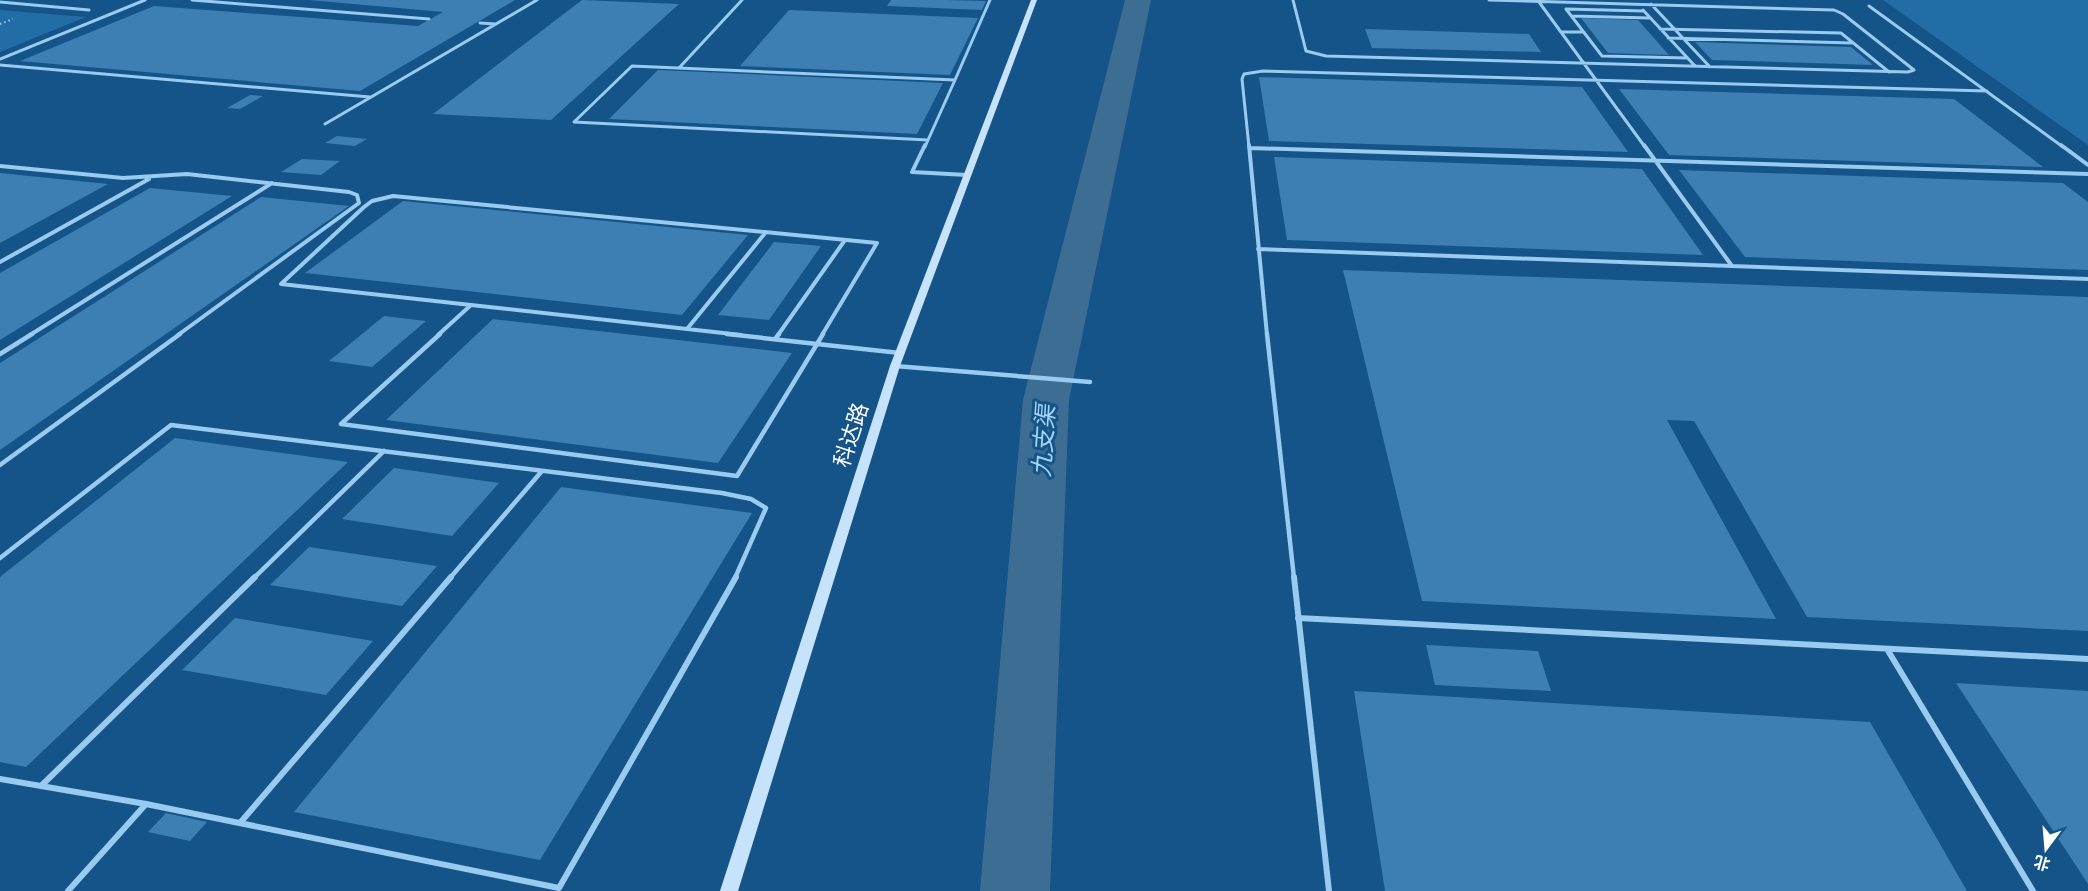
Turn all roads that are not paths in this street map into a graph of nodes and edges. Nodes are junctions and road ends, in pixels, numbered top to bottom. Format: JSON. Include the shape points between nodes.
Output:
{"nodes":[{"id":1,"x":145,"y":0,"type":"edge"},
{"id":2,"x":192,"y":0,"type":"edge"},
{"id":3,"x":537,"y":0,"type":"edge"},
{"id":4,"x":742,"y":0,"type":"edge"},
{"id":5,"x":990,"y":0,"type":"edge"},
{"id":6,"x":1034,"y":0,"type":"edge"},
{"id":7,"x":1293,"y":0,"type":"edge"},
{"id":8,"x":1489,"y":0,"type":"edge"},
{"id":9,"x":1539,"y":1,"type":"edge"},
{"id":10,"x":0,"y":2,"type":"edge"},
{"id":11,"x":1637,"y":4,"type":"junction"},
{"id":12,"x":1651,"y":4,"type":"junction"},
{"id":13,"x":1869,"y":6,"type":"dead end"},
{"id":14,"x":89,"y":10,"type":"dead end"},
{"id":15,"x":1644,"y":11,"type":"junction"},
{"id":16,"x":1572,"y":16,"type":"junction"},
{"id":17,"x":1650,"y":18,"type":"junction"},
{"id":18,"x":429,"y":19,"type":"dead end"},
{"id":19,"x":480,"y":23,"type":"dead end"},
{"id":20,"x":496,"y":24,"type":"junction"},
{"id":21,"x":1660,"y":29,"type":"junction"},
{"id":22,"x":1675,"y":29,"type":"junction"},
{"id":23,"x":1737,"y":30,"type":"junction"},
{"id":24,"x":1561,"y":32,"type":"junction"},
{"id":25,"x":1584,"y":32,"type":"junction"},
{"id":26,"x":1786,"y":32,"type":"junction"},
{"id":27,"x":1668,"y":38,"type":"junction"},
{"id":28,"x":1684,"y":38,"type":"junction"},
{"id":29,"x":1747,"y":40,"type":"junction"},
{"id":30,"x":1797,"y":41,"type":"junction"},
{"id":31,"x":1853,"y":43,"type":"junction"},
{"id":32,"x":1687,"y":58,"type":"junction"},
{"id":33,"x":0,"y":59,"type":"edge"},
{"id":34,"x":1584,"y":63,"type":"junction"},
{"id":35,"x":0,"y":65,"type":"edge"},
{"id":36,"x":1695,"y":66,"type":"junction"},
{"id":37,"x":1710,"y":67,"type":"junction"},
{"id":38,"x":679,"y":68,"type":"junction"},
{"id":39,"x":1889,"y":72,"type":"junction"},
{"id":40,"x":955,"y":80,"type":"junction"},
{"id":41,"x":1597,"y":80,"type":"junction"},
{"id":42,"x":1987,"y":92,"type":"junction"},
{"id":43,"x":370,"y":97,"type":"junction"},
{"id":44,"x":325,"y":124,"type":"dead end"},
{"id":45,"x":928,"y":140,"type":"junction"},
{"id":46,"x":1250,"y":148,"type":"junction"},
{"id":47,"x":1655,"y":161,"type":"junction"},
{"id":48,"x":2088,"y":165,"type":"edge"},
{"id":49,"x":0,"y":166,"type":"edge"},
{"id":50,"x":2088,"y":174,"type":"edge"},
{"id":51,"x":968,"y":175,"type":"junction"},
{"id":52,"x":151,"y":178,"type":"junction"},
{"id":53,"x":273,"y":183,"type":"junction"},
{"id":54,"x":766,"y":232,"type":"junction"},
{"id":55,"x":845,"y":240,"type":"junction"},
{"id":56,"x":1258,"y":249,"type":"junction"},
{"id":57,"x":0,"y":262,"type":"edge"},
{"id":58,"x":1732,"y":266,"type":"junction"},
{"id":59,"x":2088,"y":279,"type":"edge"},
{"id":60,"x":471,"y":305,"type":"junction"},
{"id":61,"x":687,"y":329,"type":"junction"},
{"id":62,"x":775,"y":339,"type":"junction"},
{"id":63,"x":818,"y":344,"type":"junction"},
{"id":64,"x":900,"y":353,"type":"junction"},
{"id":65,"x":0,"y":354,"type":"edge"},
{"id":66,"x":895,"y":366,"type":"junction"},
{"id":67,"x":1090,"y":382,"type":"dead end"},
{"id":68,"x":384,"y":451,"type":"junction"},
{"id":69,"x":0,"y":465,"type":"edge"},
{"id":70,"x":542,"y":471,"type":"junction"},
{"id":71,"x":0,"y":558,"type":"edge"},
{"id":72,"x":1298,"y":618,"type":"junction"},
{"id":73,"x":1887,"y":649,"type":"junction"},
{"id":74,"x":2088,"y":659,"type":"edge"},
{"id":75,"x":0,"y":779,"type":"edge"},
{"id":76,"x":41,"y":786,"type":"junction"},
{"id":77,"x":146,"y":804,"type":"junction"},
{"id":78,"x":240,"y":823,"type":"junction"},
{"id":79,"x":68,"y":891,"type":"edge"},
{"id":80,"x":729,"y":891,"type":"edge"},
{"id":81,"x":1329,"y":891,"type":"edge"},
{"id":82,"x":2032,"y":891,"type":"edge"}],
"edges":[{"from":1,"to":33,"type":"lane"},
{"from":2,"to":18,"type":"lane"},
{"from":3,"to":20,"type":"lane"},
{"from":4,"to":38,"type":"lane"},
{"from":5,"to":40,"type":"lane"},
{"from":6,"to":51,"type":"street","name":"科达路"},
{"from":7,"to":34,"type":"lane","via":[[1308,53]]},
{"from":8,"to":9,"type":"lane"},
{"from":9,"to":11,"type":"lane"},
{"from":9,"to":24,"type":"lane"},
{"from":10,"to":14,"type":"lane"},
{"from":11,"to":12,"type":"lane"},
{"from":11,"to":15,"type":"lane"},
{"from":12,"to":22,"type":"lane"},
{"from":12,"to":39,"type":"lane","via":[[1834,10],[1914,70]]},
{"from":13,"to":42,"type":"lane"},
{"from":15,"to":16,"type":"lane","via":[[1566,9]]},
{"from":15,"to":17,"type":"lane"},
{"from":16,"to":17,"type":"lane"},
{"from":16,"to":25,"type":"lane"},
{"from":17,"to":21,"type":"lane"},
{"from":19,"to":20,"type":"lane"},
{"from":20,"to":43,"type":"lane"},
{"from":21,"to":22,"type":"lane"},
{"from":21,"to":27,"type":"lane"},
{"from":22,"to":23,"type":"lane"},
{"from":22,"to":28,"type":"lane"},
{"from":23,"to":26,"type":"lane"},
{"from":23,"to":29,"type":"lane"},
{"from":24,"to":25,"type":"lane"},
{"from":24,"to":34,"type":"lane"},
{"from":25,"to":32,"type":"lane","via":[[1602,56]]},
{"from":26,"to":30,"type":"lane"},
{"from":26,"to":31,"type":"lane","via":[[1841,33]]},
{"from":27,"to":28,"type":"lane"},
{"from":27,"to":32,"type":"lane"},
{"from":28,"to":29,"type":"lane"},
{"from":28,"to":37,"type":"lane"},
{"from":29,"to":30,"type":"lane"},
{"from":30,"to":31,"type":"lane"},
{"from":31,"to":39,"type":"lane"},
{"from":32,"to":36,"type":"lane"},
{"from":34,"to":36,"type":"lane"},
{"from":34,"to":41,"type":"lane"},
{"from":35,"to":43,"type":"lane"},
{"from":36,"to":37,"type":"lane"},
{"from":37,"to":39,"type":"lane"},
{"from":38,"to":40,"type":"lane"},
{"from":38,"to":45,"type":"lane","via":[[632,66],[574,122]]},
{"from":40,"to":45,"type":"lane"},
{"from":41,"to":42,"type":"lane"},
{"from":41,"to":46,"type":"lane","via":[[1252,72],[1242,79]]},
{"from":41,"to":47,"type":"lane"},
{"from":42,"to":48,"type":"lane"},
{"from":43,"to":44,"type":"lane"},
{"from":45,"to":51,"type":"lane","via":[[912,172]]},
{"from":46,"to":47,"type":"lane"},
{"from":46,"to":56,"type":"lane"},
{"from":47,"to":50,"type":"lane"},
{"from":47,"to":58,"type":"lane"},
{"from":49,"to":52,"type":"lane"},
{"from":51,"to":64,"type":"street","name":"科达路"},
{"from":52,"to":53,"type":"lane","via":[[187,174]]},
{"from":52,"to":57,"type":"lane"},
{"from":53,"to":65,"type":"lane"},
{"from":53,"to":69,"type":"lane","via":[[350,192],[357,195],[359,202]]},
{"from":54,"to":55,"type":"lane"},
{"from":54,"to":60,"type":"lane","via":[[393,196],[364,207],[281,284]]},
{"from":54,"to":61,"type":"lane"},
{"from":55,"to":62,"type":"lane"},
{"from":55,"to":63,"type":"lane","via":[[877,243]]},
{"from":56,"to":58,"type":"lane"},
{"from":56,"to":72,"type":"lane"},
{"from":58,"to":59,"type":"lane"},
{"from":60,"to":61,"type":"lane"},
{"from":60,"to":63,"type":"lane","via":[[341,424],[737,476]]},
{"from":61,"to":62,"type":"lane"},
{"from":62,"to":63,"type":"lane"},
{"from":63,"to":64,"type":"lane"},
{"from":64,"to":66,"type":"street","name":"科达路"},
{"from":66,"to":67,"type":"lane"},
{"from":66,"to":80,"type":"street","name":"科达路"},
{"from":68,"to":70,"type":"lane"},
{"from":68,"to":71,"type":"lane","via":[[171,425]]},
{"from":68,"to":76,"type":"lane"},
{"from":70,"to":78,"type":"lane"},
{"from":70,"to":78,"type":"lane","via":[[722,493],[752,499],[766,508],[735,579],[559,888]]},
{"from":72,"to":73,"type":"lane"},
{"from":72,"to":81,"type":"lane"},
{"from":73,"to":74,"type":"lane"},
{"from":73,"to":82,"type":"lane"},
{"from":75,"to":76,"type":"lane"},
{"from":76,"to":77,"type":"lane"},
{"from":77,"to":78,"type":"lane"},
{"from":77,"to":79,"type":"lane"}]}
